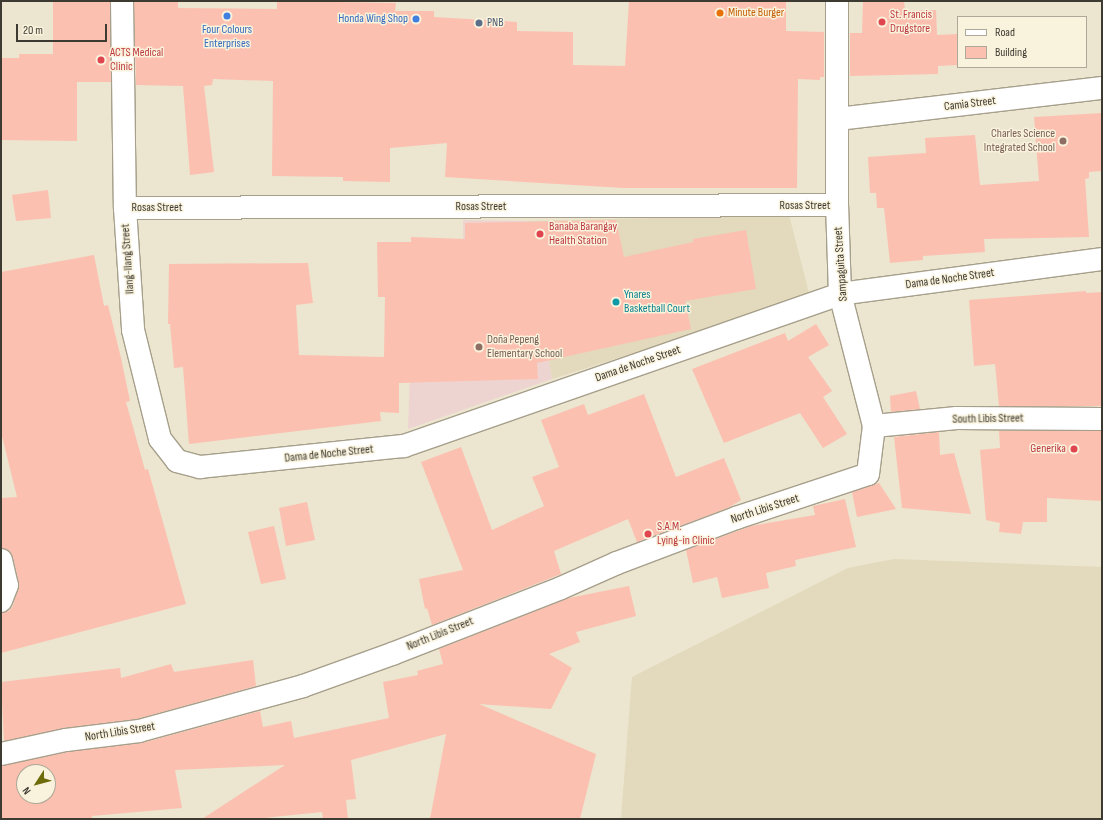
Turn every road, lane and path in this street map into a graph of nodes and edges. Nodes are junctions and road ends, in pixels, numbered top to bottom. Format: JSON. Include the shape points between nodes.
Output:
{"nodes":[{"id":1,"x":122,"y":1,"type":"edge"},
{"id":2,"x":837,"y":1,"type":"edge"},
{"id":3,"x":1102,"y":88,"type":"edge"},
{"id":4,"x":838,"y":119,"type":"junction"},
{"id":5,"x":837,"y":206,"type":"junction"},
{"id":6,"x":124,"y":208,"type":"junction"},
{"id":7,"x":1102,"y":258,"type":"edge"},
{"id":8,"x":840,"y":294,"type":"junction"},
{"id":9,"x":1102,"y":419,"type":"edge"},
{"id":10,"x":874,"y":426,"type":"junction"},
{"id":11,"x":177,"y":461,"type":"joint"},
{"id":12,"x":868,"y":474,"type":"joint"},
{"id":13,"x":1,"y":560,"type":"edge"},
{"id":14,"x":3,"y":599,"type":"edge"},
{"id":15,"x":1,"y":754,"type":"edge"}],
"edges":[{"from":1,"to":6,"type":"street","name":"Ilang-Ilang Street"},
{"from":2,"to":4,"type":"street","name":"Sampaguita Street"},
{"from":3,"to":4,"type":"street","name":"Camia Street"},
{"from":4,"to":5,"type":"street","name":"Sampaguita Street"},
{"from":5,"to":6,"type":"street","name":"Rosas Street"},
{"from":5,"to":8,"type":"street","name":"Sampaguita Street"},
{"from":6,"to":11,"type":"street","name":"Ilang-Ilang Street","via":[[133,330],[160,439]]},
{"from":7,"to":8,"type":"street","name":"Dama de Noche Street"},
{"from":8,"to":10,"type":"street","name":"Sampaguita Street"},
{"from":8,"to":11,"type":"street","name":"Dama de Noche Street","via":[[404,446],[200,467]]},
{"from":9,"to":10,"type":"street","name":"South Libis Street","via":[[957,418]]},
{"from":10,"to":12,"type":"street","name":"Sampaguita Street"},
{"from":12,"to":15,"type":"street","name":"North Libis Street","via":[[736,518],[392,654],[303,686],[139,731],[66,740]]},
{"from":13,"to":14,"type":"street","via":[[7,585]]}]}
